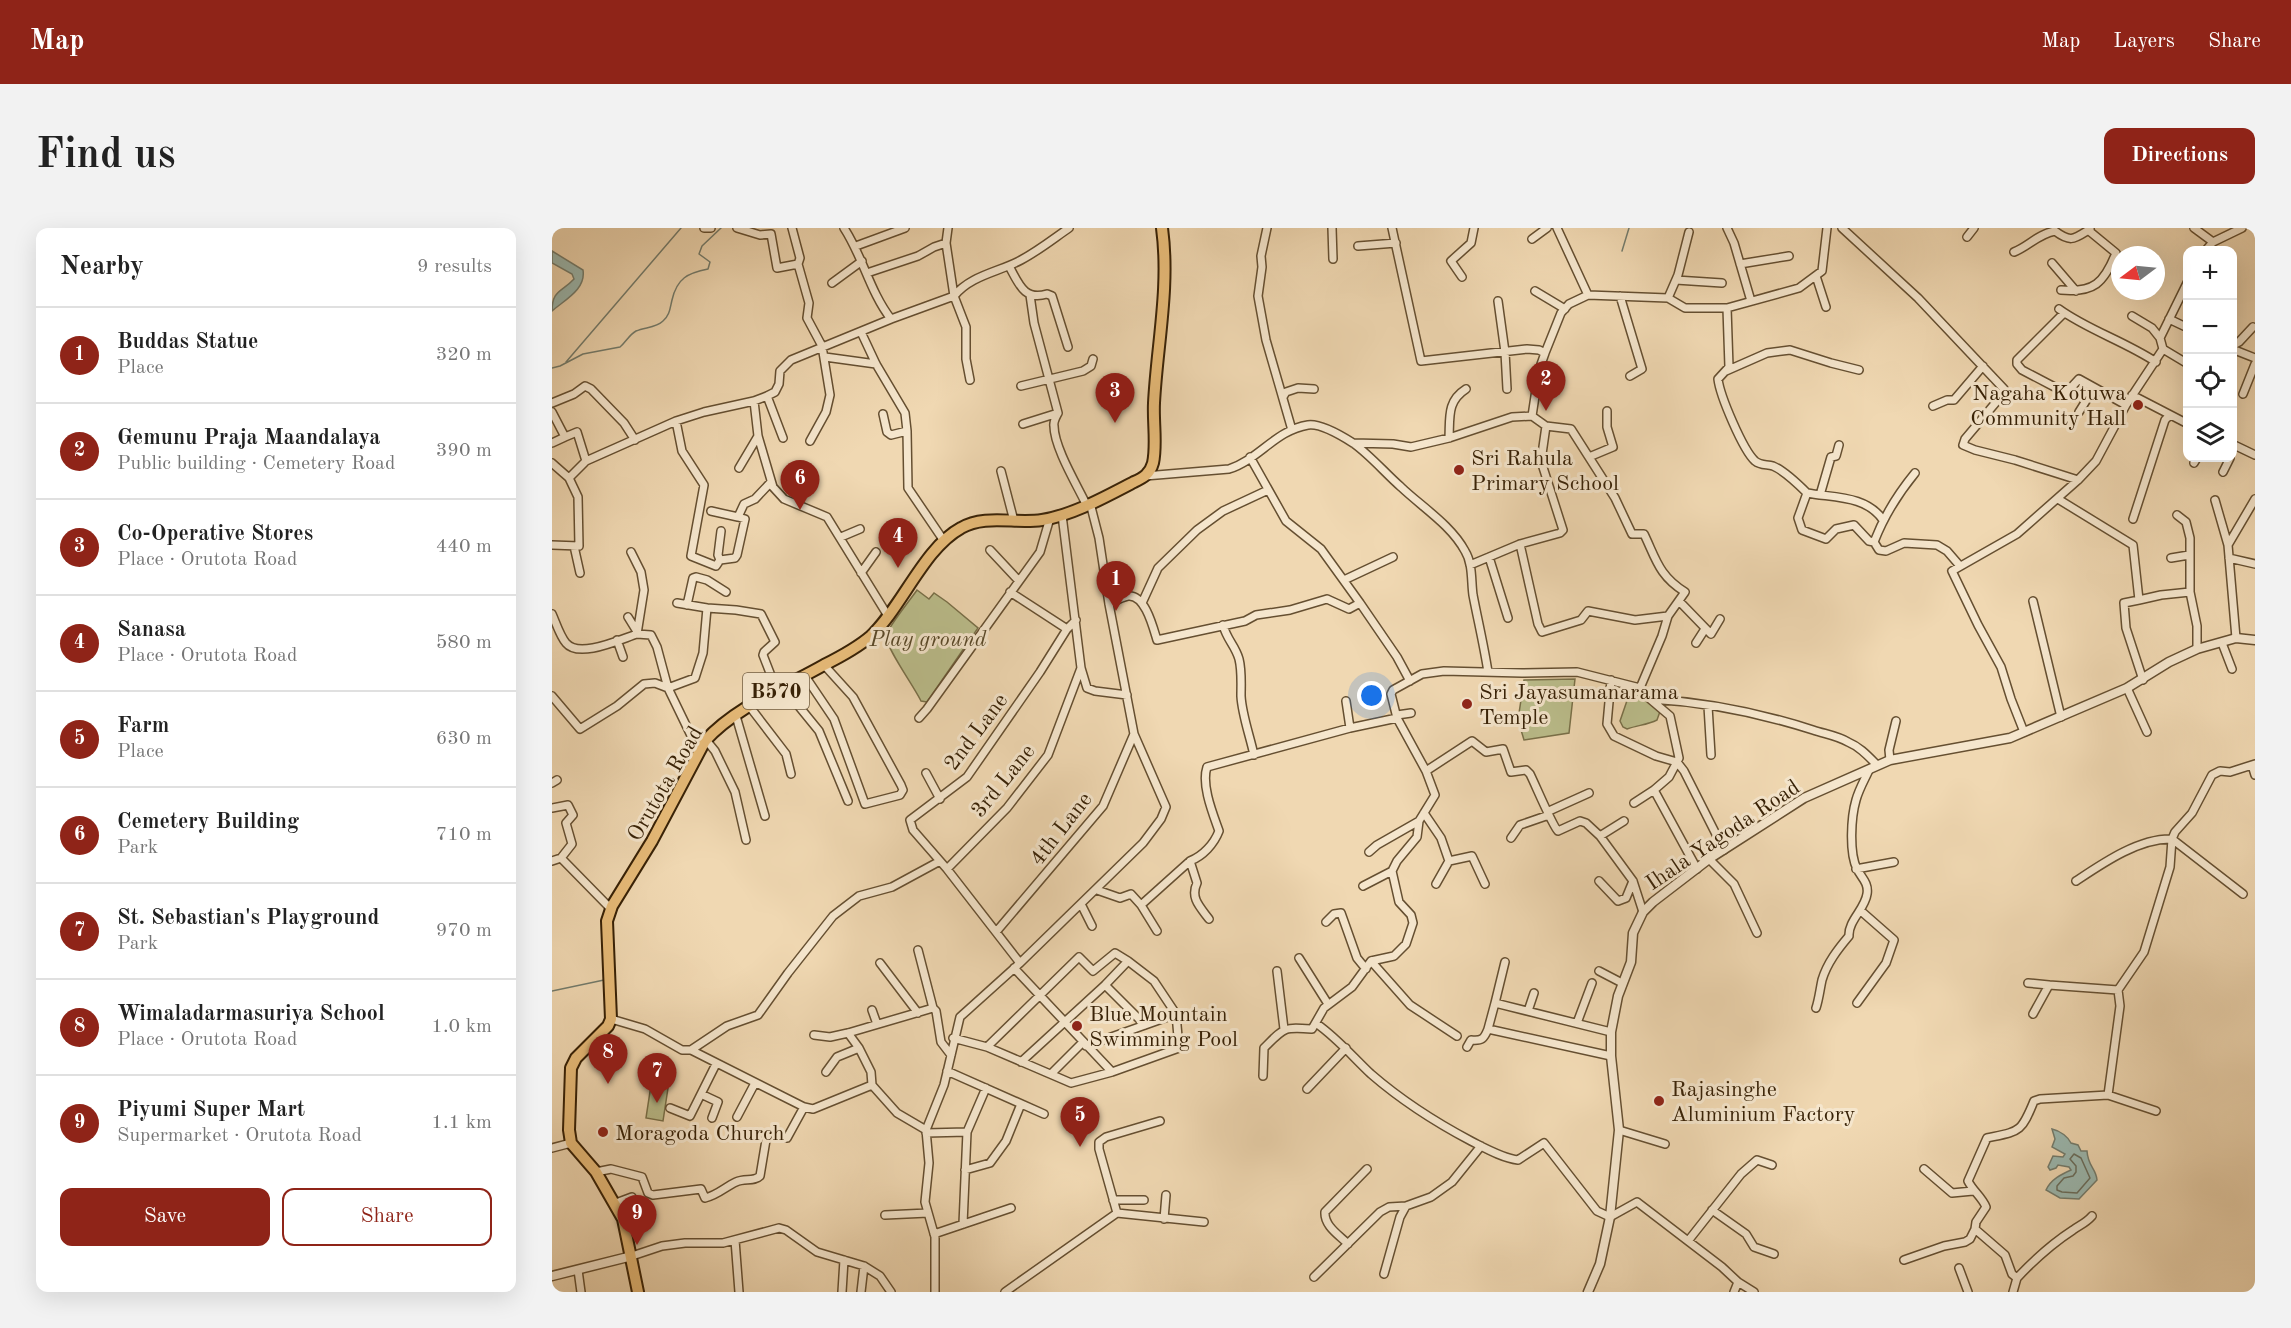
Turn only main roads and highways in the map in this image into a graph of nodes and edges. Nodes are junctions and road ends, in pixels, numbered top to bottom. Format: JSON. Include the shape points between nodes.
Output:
{"nodes":[{"id":1,"x":1162,"y":228,"type":"edge"},
{"id":2,"x":638,"y":1292,"type":"edge"}],
"edges":[{"from":1,"to":2,"type":"main road","name":"Orutota Road","number":"B570","via":[[1164,303],[1154,401],[1153,463],[1145,476],[1050,519],[972,523],[953,532],[869,638],[713,732],[611,909],[607,921],[611,1018],[571,1068],[568,1107],[571,1143],[596,1172],[623,1219]]}]}
